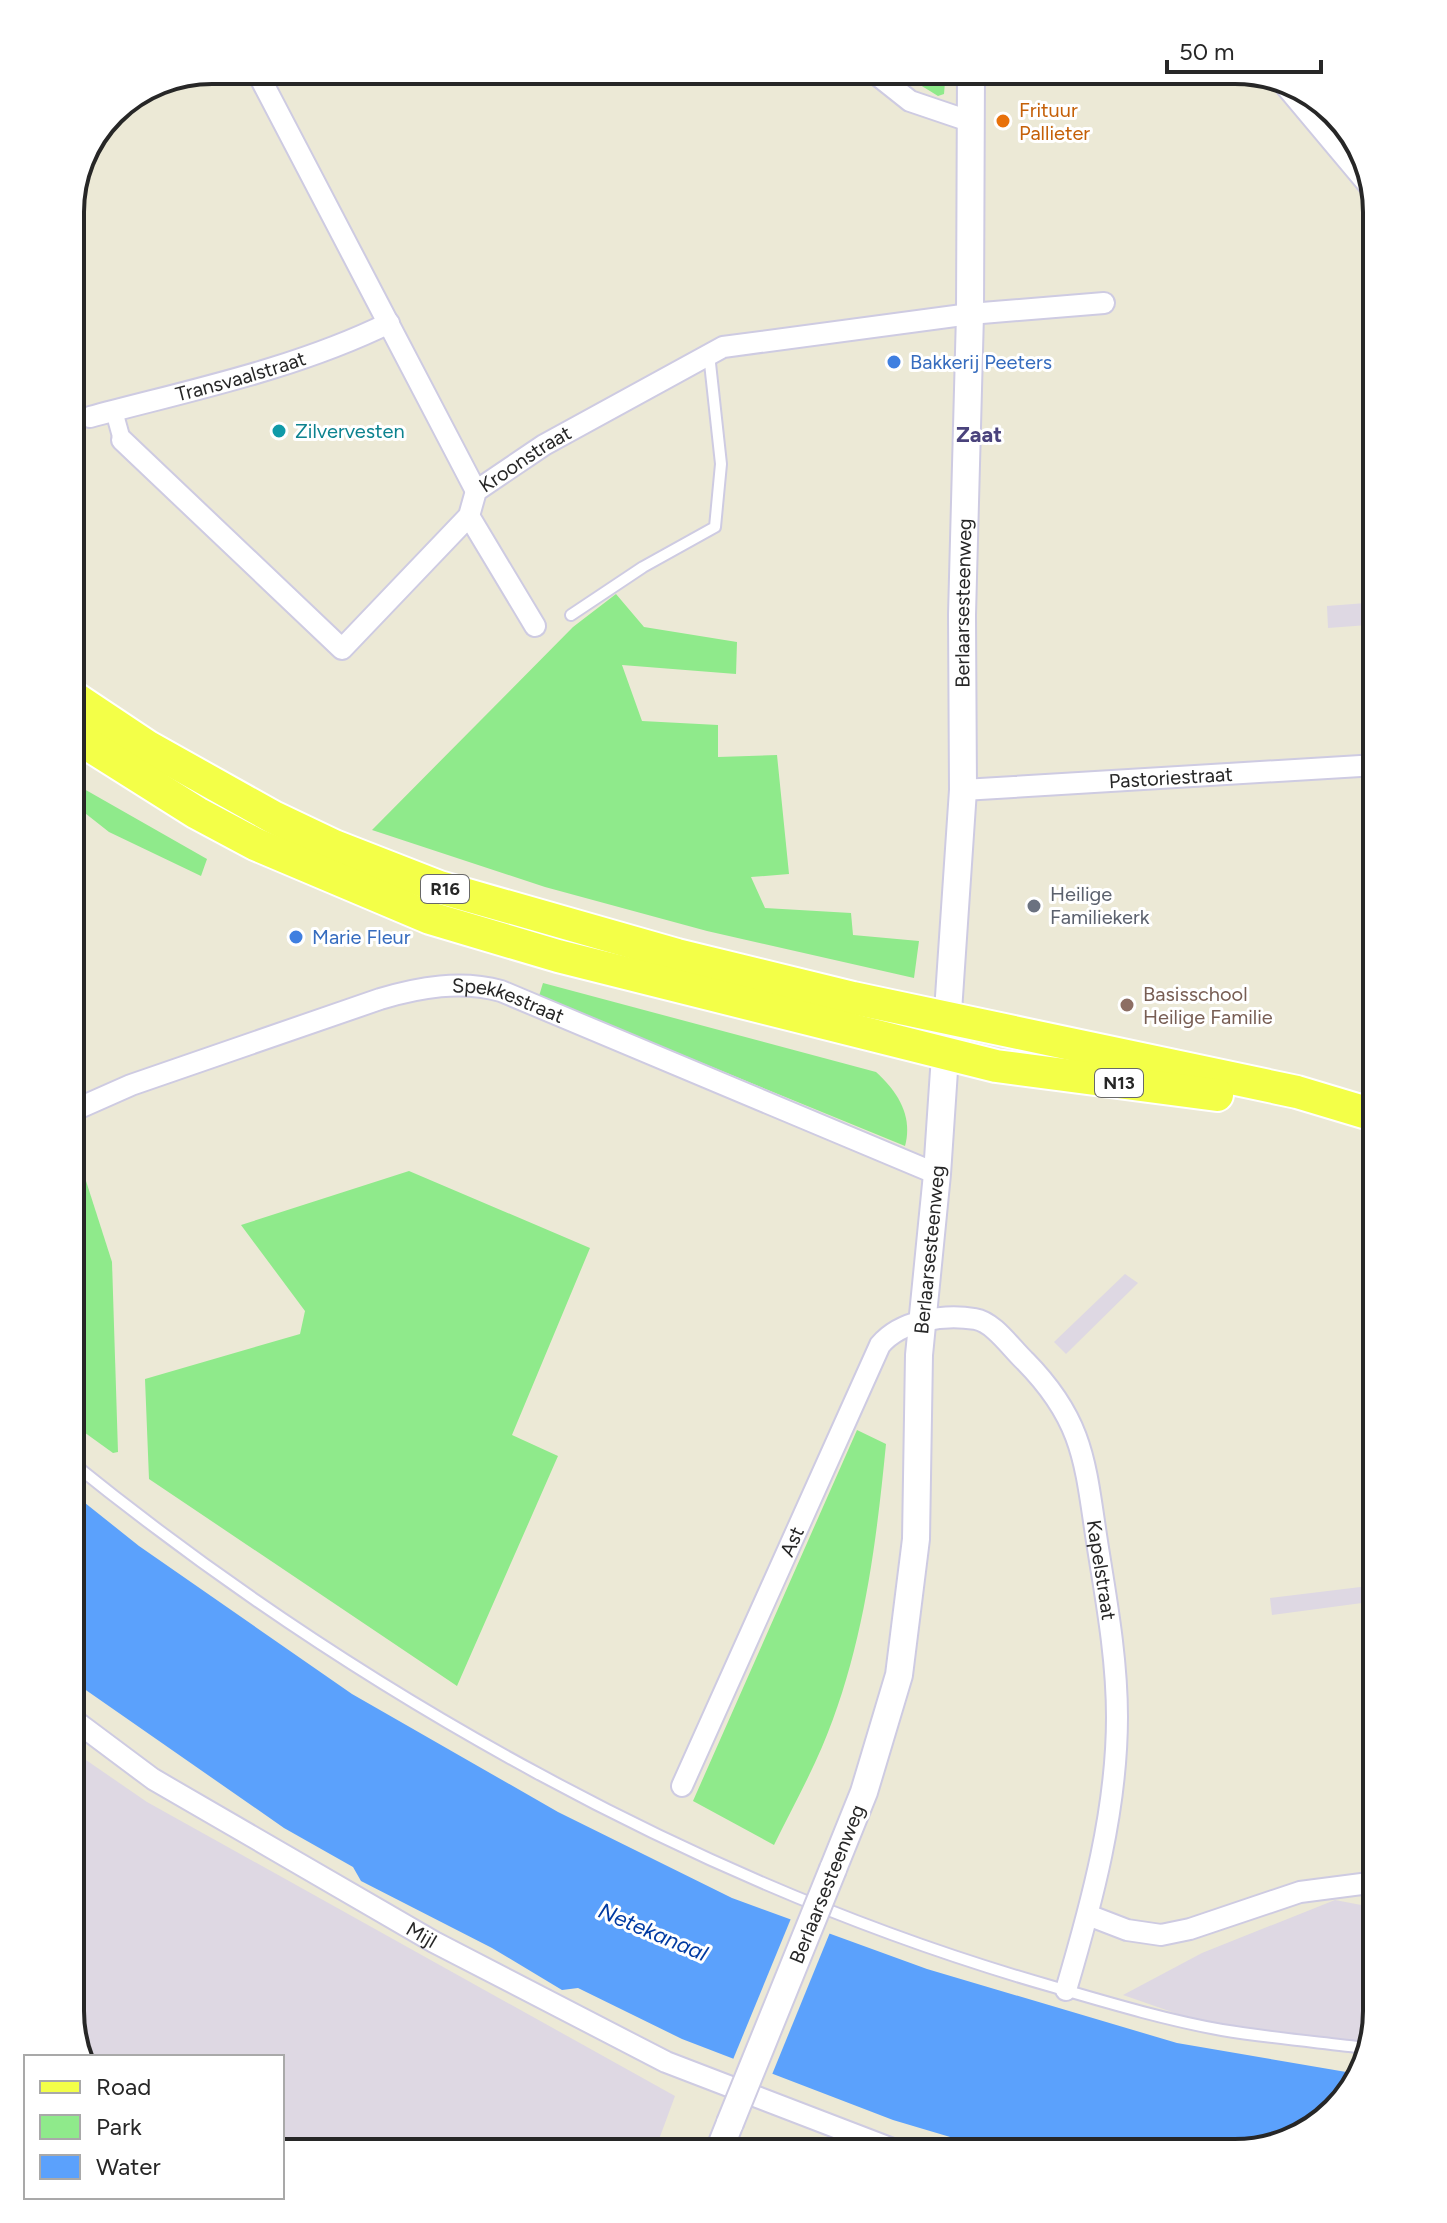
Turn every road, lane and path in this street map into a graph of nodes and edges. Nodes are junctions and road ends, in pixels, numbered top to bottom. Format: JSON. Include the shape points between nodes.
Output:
{"nodes":[{"id":1,"x":263,"y":84,"type":"edge"},
{"id":2,"x":889,"y":84,"type":"edge"},
{"id":3,"x":976,"y":84,"type":"edge"},
{"id":4,"x":1298,"y":101,"type":"edge"},
{"id":5,"x":972,"y":122,"type":"junction"},
{"id":6,"x":1355,"y":169,"type":"edge"},
{"id":7,"x":1104,"y":303,"type":"dead end"},
{"id":8,"x":970,"y":314,"type":"junction"},
{"id":9,"x":389,"y":323,"type":"junction"},
{"id":10,"x":709,"y":354,"type":"junction"},
{"id":11,"x":114,"y":411,"type":"junction"},
{"id":12,"x":90,"y":417,"type":"dead end"},
{"id":13,"x":122,"y":440,"type":"joint"},
{"id":14,"x":476,"y":491,"type":"junction"},
{"id":15,"x":469,"y":516,"type":"junction"},
{"id":16,"x":571,"y":615,"type":"dead end"},
{"id":17,"x":535,"y":626,"type":"dead end"},
{"id":18,"x":84,"y":704,"type":"edge"},
{"id":19,"x":84,"y":742,"type":"edge"},
{"id":20,"x":1363,"y":766,"type":"edge"},
{"id":21,"x":963,"y":790,"type":"junction"},
{"id":22,"x":945,"y":1019,"type":"junction"},
{"id":23,"x":943,"y":1053,"type":"junction"},
{"id":24,"x":1328,"y":1104,"type":"junction"},
{"id":25,"x":1363,"y":1105,"type":"edge"},
{"id":26,"x":84,"y":1106,"type":"edge"},
{"id":27,"x":937,"y":1174,"type":"junction"},
{"id":28,"x":924,"y":1321,"type":"junction"},
{"id":29,"x":84,"y":1472,"type":"edge"},
{"id":30,"x":84,"y":1727,"type":"edge"},
{"id":31,"x":682,"y":1786,"type":"dead end"},
{"id":32,"x":1363,"y":1884,"type":"edge"},
{"id":33,"x":1088,"y":1915,"type":"junction"},
{"id":34,"x":1066,"y":1990,"type":"junction"},
{"id":35,"x":1358,"y":2047,"type":"edge"},
{"id":36,"x":724,"y":2139,"type":"edge"},
{"id":37,"x":864,"y":2139,"type":"edge"}],
"edges":[{"from":1,"to":9,"type":"street"},
{"from":2,"to":5,"type":"street","via":[[910,101]]},
{"from":3,"to":5,"type":"street","name":"Berlaarsesteenweg"},
{"from":4,"to":6,"type":"street"},
{"from":5,"to":8,"type":"street","name":"Berlaarsesteenweg"},
{"from":7,"to":8,"type":"street"},
{"from":8,"to":10,"type":"street","name":"Kroonstraat","via":[[747,341]]},
{"from":8,"to":21,"type":"street","name":"Berlaarsesteenweg"},
{"from":9,"to":11,"type":"street","name":"Transvaalstraat","via":[[350,342],[194,393]]},
{"from":9,"to":14,"type":"street"},
{"from":10,"to":14,"type":"street","name":"Kroonstraat","via":[[544,445]]},
{"from":10,"to":16,"type":"lane","via":[[721,464],[715,527]]},
{"from":11,"to":12,"type":"street","name":"Transvaalstraat"},
{"from":11,"to":13,"type":"street"},
{"from":13,"to":15,"type":"street","name":"Kroonstraat","via":[[342,649]]},
{"from":14,"to":15,"type":"street","name":"Kroonstraat"},
{"from":15,"to":17,"type":"street"},
{"from":18,"to":22,"type":"main road","number":"R16","via":[[248,804],[334,846],[439,887],[677,955]]},
{"from":19,"to":23,"type":"main road","number":"R16","via":[[255,844],[430,918],[558,956]]},
{"from":20,"to":21,"type":"street","name":"Pastoriestraat"},
{"from":21,"to":22,"type":"street","name":"Berlaarsesteenweg"},
{"from":22,"to":23,"type":"street","name":"Berlaarsesteenweg"},
{"from":22,"to":24,"type":"main road","number":"N13","via":[[1297,1092]]},
{"from":23,"to":24,"type":"main road","number":"N13","via":[[1100,1080],[1296,1105]]},
{"from":23,"to":27,"type":"street","name":"Berlaarsesteenweg"},
{"from":24,"to":25,"type":"main road","number":"N13"},
{"from":26,"to":27,"type":"street","name":"Spekkestraat","via":[[380,999],[470,985],[501,991]]},
{"from":27,"to":28,"type":"street","name":"Berlaarsesteenweg"},
{"from":28,"to":31,"type":"street","name":"Ast","via":[[889,1334],[880,1345]]},
{"from":28,"to":33,"type":"street","name":"Kapelstraat","via":[[984,1320],[1054,1393],[1078,1435],[1112,1640],[1117,1718],[1113,1781]]},
{"from":28,"to":36,"type":"street","name":"Berlaarsesteenweg","bridge":true,"via":[[916,1539],[899,1675],[864,1792]]},
{"from":29,"to":34,"type":"lane","via":[[298,1630],[522,1765],[796,1897]]},
{"from":30,"to":37,"type":"street","name":"Mijl","via":[[153,1779],[434,1942],[666,2062]]},
{"from":32,"to":33,"type":"street","via":[[1300,1892],[1161,1935],[1127,1930]]},
{"from":33,"to":34,"type":"street","name":"Kapelstraat"},
{"from":34,"to":35,"type":"lane","via":[[1221,2029]]}]}
